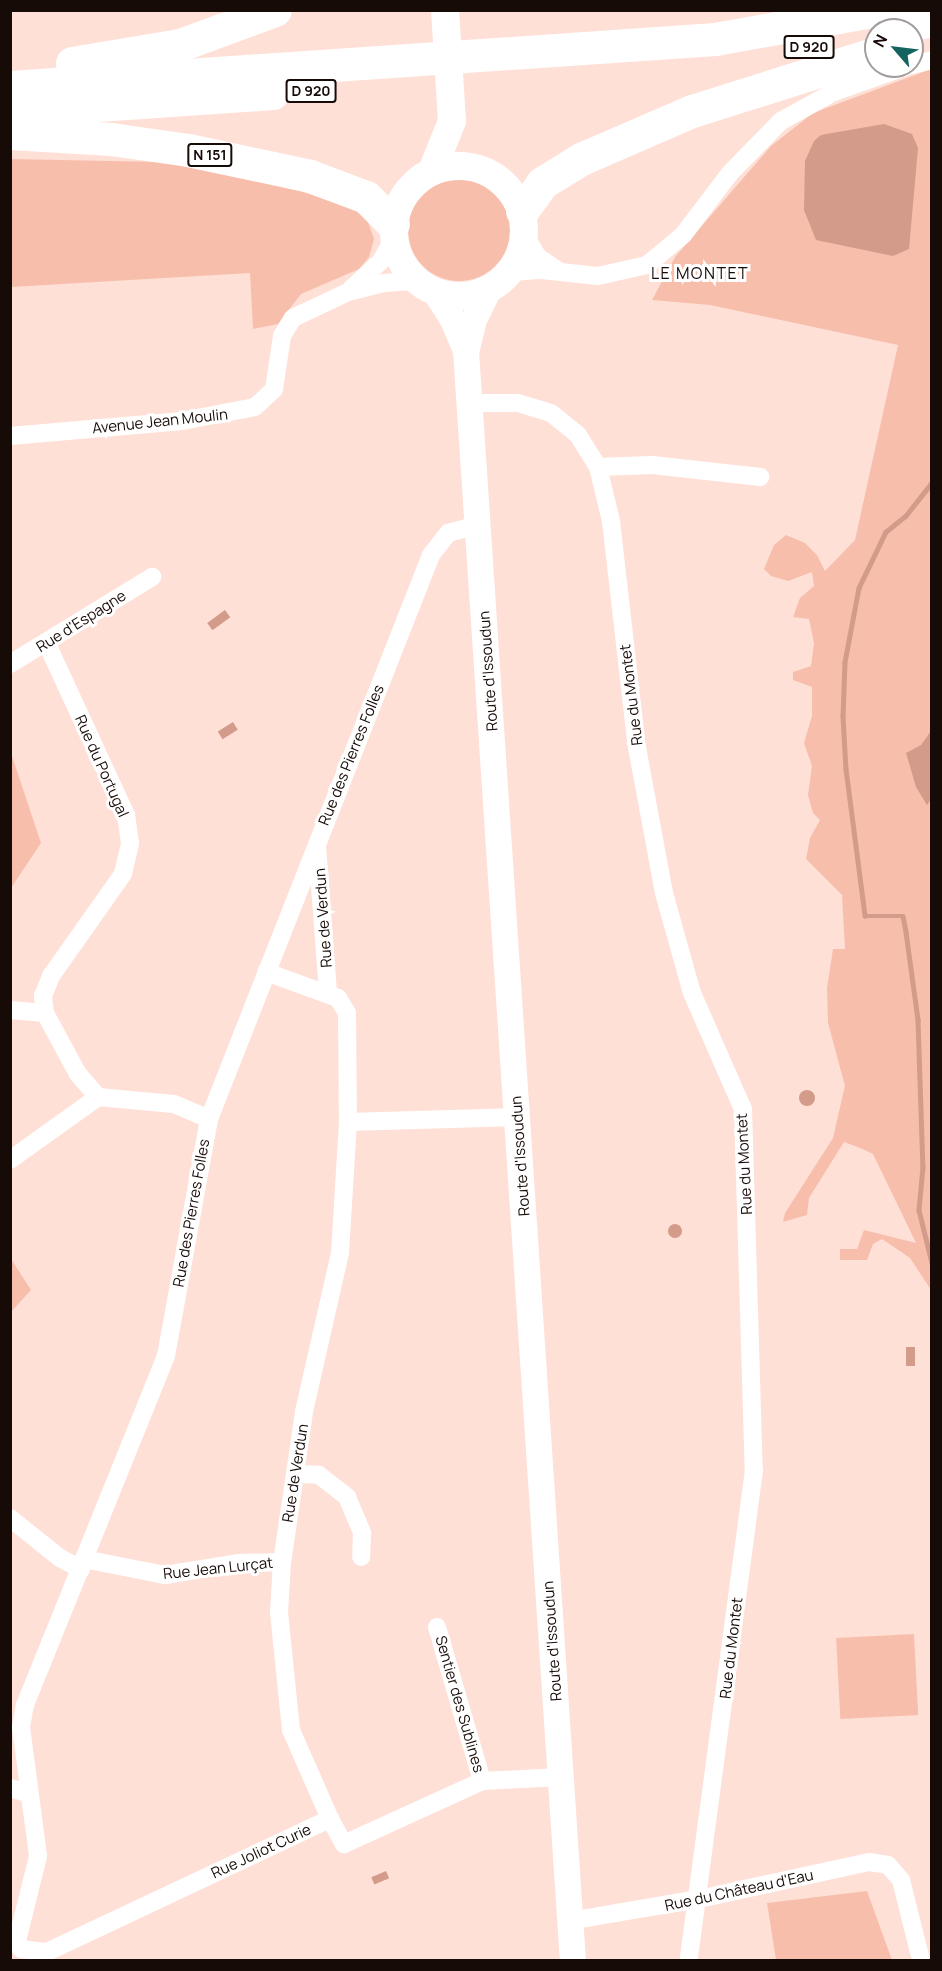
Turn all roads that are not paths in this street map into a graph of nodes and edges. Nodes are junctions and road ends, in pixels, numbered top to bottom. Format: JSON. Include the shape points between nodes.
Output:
{"nodes":[{"id":1,"x":275,"y":10,"type":"edge"},
{"id":2,"x":445,"y":10,"type":"edge"},
{"id":3,"x":877,"y":10,"type":"edge"},
{"id":4,"x":864,"y":35,"type":"edge"},
{"id":5,"x":864,"y":57,"type":"edge"},
{"id":6,"x":10,"y":71,"type":"edge"},
{"id":7,"x":874,"y":78,"type":"edge"},
{"id":8,"x":10,"y":87,"type":"edge"},
{"id":9,"x":10,"y":111,"type":"edge"},
{"id":10,"x":452,"y":121,"type":"junction"},
{"id":11,"x":10,"y":133,"type":"edge"},
{"id":12,"x":482,"y":169,"type":"junction"},
{"id":13,"x":432,"y":171,"type":"junction"},
{"id":14,"x":523,"y":223,"type":"junction"},
{"id":15,"x":393,"y":232,"type":"junction"},
{"id":16,"x":568,"y":273,"type":"junction"},
{"id":17,"x":500,"y":281,"type":"junction"},
{"id":18,"x":426,"y":287,"type":"junction"},
{"id":19,"x":348,"y":292,"type":"junction"},
{"id":20,"x":466,"y":359,"type":"junction"},
{"id":21,"x":469,"y":403,"type":"junction"},
{"id":22,"x":10,"y":436,"type":"edge"},
{"id":23,"x":598,"y":467,"type":"junction"},
{"id":24,"x":760,"y":477,"type":"dead end"},
{"id":25,"x":478,"y":525,"type":"junction"},
{"id":26,"x":152,"y":577,"type":"dead end"},
{"id":27,"x":47,"y":644,"type":"junction"},
{"id":28,"x":10,"y":664,"type":"edge"},
{"id":29,"x":317,"y":842,"type":"junction"},
{"id":30,"x":266,"y":972,"type":"junction"},
{"id":31,"x":328,"y":994,"type":"junction"},
{"id":32,"x":10,"y":1010,"type":"edge"},
{"id":33,"x":45,"y":1013,"type":"junction"},
{"id":34,"x":98,"y":1097,"type":"junction"},
{"id":35,"x":517,"y":1117,"type":"junction"},
{"id":36,"x":208,"y":1119,"type":"junction"},
{"id":37,"x":348,"y":1122,"type":"junction"},
{"id":38,"x":10,"y":1160,"type":"edge"},
{"id":39,"x":295,"y":1474,"type":"junction"},
{"id":40,"x":10,"y":1518,"type":"edge"},
{"id":41,"x":361,"y":1557,"type":"dead end"},
{"id":42,"x":282,"y":1562,"type":"junction"},
{"id":43,"x":83,"y":1564,"type":"junction"},
{"id":44,"x":437,"y":1627,"type":"dead end"},
{"id":45,"x":561,"y":1777,"type":"junction"},
{"id":46,"x":482,"y":1781,"type":"junction"},
{"id":47,"x":19,"y":1790,"type":"edge"},
{"id":48,"x":330,"y":1819,"type":"junction"},
{"id":49,"x":699,"y":1899,"type":"junction"},
{"id":50,"x":569,"y":1921,"type":"junction"},
{"id":51,"x":15,"y":1946,"type":"edge"},
{"id":52,"x":573,"y":1960,"type":"edge"},
{"id":53,"x":689,"y":1960,"type":"edge"},
{"id":54,"x":921,"y":1960,"type":"edge"}],
"edges":[{"from":1,"to":6,"type":"highway","via":[[180,45]]},
{"from":2,"to":10,"type":"main road"},
{"from":3,"to":8,"type":"highway","number":"D 920","via":[[716,39]]},
{"from":4,"to":9,"type":"highway","number":"D 920","via":[[741,57],[642,68]]},
{"from":5,"to":14,"type":"highway","number":"D 920","via":[[692,111],[581,159],[542,183]]},
{"from":7,"to":16,"type":"street","via":[[834,92],[781,121],[730,173],[677,241],[646,265],[609,275]]},
{"from":10,"to":12,"type":"main road"},
{"from":10,"to":13,"type":"main road"},
{"from":11,"to":15,"type":"highway","number":"N 151","via":[[111,139],[177,148],[310,176],[366,197]]},
{"from":12,"to":13,"type":"main road","via":[[465,165]]},
{"from":12,"to":14,"type":"main road","via":[[507,185]]},
{"from":13,"to":15,"type":"main road","via":[[413,184],[400,202]]},
{"from":14,"to":16,"type":"street","via":[[538,257]]},
{"from":14,"to":17,"type":"main road"},
{"from":15,"to":18,"type":"main road","via":[[401,262]]},
{"from":15,"to":19,"type":"street","name":"Avenue Jean Moulin","via":[[376,267]]},
{"from":16,"to":17,"type":"street","via":[[534,269]]},
{"from":17,"to":18,"type":"main road","via":[[463,297]]},
{"from":17,"to":20,"type":"main road","name":"Route d'Issoudun","via":[[474,320]]},
{"from":18,"to":19,"type":"street","name":"Avenue Jean Moulin","via":[[384,283]]},
{"from":18,"to":20,"type":"main road","name":"Route d'Issoudun","via":[[453,320]]},
{"from":19,"to":22,"type":"street","name":"Avenue Jean Moulin","via":[[313,306],[290,322],[282,336],[274,389],[255,407],[182,422]]},
{"from":20,"to":21,"type":"main road","name":"Route d'Issoudun"},
{"from":21,"to":23,"type":"street","name":"Rue du Montet","via":[[518,403],[551,412],[578,435]]},
{"from":21,"to":25,"type":"main road","name":"Route d'Issoudun"},
{"from":23,"to":24,"type":"street","via":[[652,465]]},
{"from":23,"to":49,"type":"street","name":"Rue du Montet","via":[[611,521],[636,742],[664,893],[692,993],[743,1109],[754,1470]]},
{"from":25,"to":29,"type":"street","name":"Rue des Pierres Folles","via":[[448,532],[436,545]]},
{"from":25,"to":35,"type":"main road","name":"Route d'Issoudun"},
{"from":26,"to":27,"type":"street","name":"Rue d'Espagne"},
{"from":27,"to":28,"type":"street","name":"Rue d'Espagne"},
{"from":27,"to":33,"type":"street","name":"Rue du Portugal","via":[[126,815],[130,843],[123,874],[51,975],[43,996]]},
{"from":29,"to":30,"type":"street","name":"Rue des Pierres Folles"},
{"from":29,"to":31,"type":"street","name":"Rue de Verdun"},
{"from":30,"to":31,"type":"street","name":"Rue de Verdun"},
{"from":30,"to":36,"type":"street","name":"Rue des Pierres Folles"},
{"from":31,"to":37,"type":"street","name":"Rue de Verdun","via":[[340,1000],[347,1010]]},
{"from":32,"to":33,"type":"street"},
{"from":33,"to":34,"type":"street","via":[[78,1074]]},
{"from":34,"to":36,"type":"street","via":[[166,1103]]},
{"from":34,"to":38,"type":"street"},
{"from":35,"to":37,"type":"street"},
{"from":35,"to":45,"type":"main road","name":"Route d'Issoudun"},
{"from":36,"to":43,"type":"street","name":"Rue des Pierres Folles","via":[[166,1356]]},
{"from":37,"to":39,"type":"street","name":"Rue de Verdun","via":[[340,1253],[304,1412]]},
{"from":39,"to":41,"type":"street","via":[[319,1475],[344,1493],[362,1533]]},
{"from":39,"to":42,"type":"street","name":"Rue de Verdun"},
{"from":40,"to":43,"type":"street","name":"Rue Jean Lurçat","via":[[60,1558]]},
{"from":42,"to":43,"type":"street","name":"Rue Jean Lurçat","via":[[238,1563],[165,1575]]},
{"from":42,"to":48,"type":"street","name":"Rue de Verdun","via":[[279,1612],[287,1711],[297,1748]]},
{"from":43,"to":47,"type":"street","name":"Rue des Pierres Folles","via":[[25,1705]]},
{"from":44,"to":46,"type":"street","name":"Sentier des Sublines"},
{"from":45,"to":46,"type":"street","name":"Rue Joliot Curie"},
{"from":45,"to":50,"type":"main road","name":"Route d'Issoudun"},
{"from":46,"to":48,"type":"street","name":"Rue Joliot Curie","via":[[344,1844]]},
{"from":47,"to":51,"type":"street","name":"Rue des Pierres Folles","via":[[38,1856]]},
{"from":48,"to":51,"type":"street","name":"Rue Joliot Curie","via":[[47,1952]]},
{"from":49,"to":50,"type":"street","name":"Rue du Château d'Eau"},
{"from":49,"to":53,"type":"street","name":"Rue du Montet"},
{"from":49,"to":54,"type":"street","name":"Rue du Château d'Eau","via":[[869,1862],[888,1865],[901,1880]]},
{"from":50,"to":52,"type":"main road","name":"Route d'Issoudun"}]}
